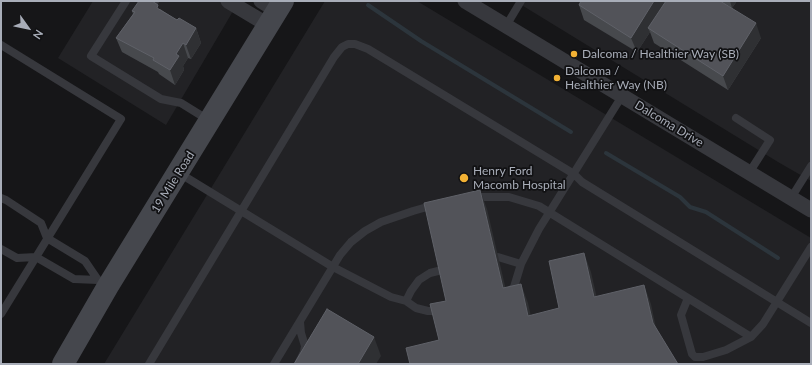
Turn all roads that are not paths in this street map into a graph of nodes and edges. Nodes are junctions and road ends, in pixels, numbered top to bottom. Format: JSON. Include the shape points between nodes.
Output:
{"nodes":[{"id":1,"x":126,"y":1,"type":"edge"},
{"id":2,"x":150,"y":1,"type":"edge"},
{"id":3,"x":155,"y":1,"type":"edge"},
{"id":4,"x":228,"y":1,"type":"edge"},
{"id":5,"x":521,"y":1,"type":"edge"},
{"id":6,"x":469,"y":2,"type":"edge"},
{"id":7,"x":272,"y":9,"type":"edge"},
{"id":8,"x":506,"y":26,"type":"junction"},
{"id":9,"x":1,"y":45,"type":"edge"},
{"id":10,"x":622,"y":96,"type":"junction"},
{"id":11,"x":736,"y":118,"type":"dead end"},
{"id":12,"x":210,"y":121,"type":"junction"},
{"id":13,"x":811,"y":166,"type":"edge"},
{"id":14,"x":179,"y":173,"type":"junction"},
{"id":15,"x":749,"y":173,"type":"junction"},
{"id":16,"x":574,"y":174,"type":"junction"},
{"id":17,"x":1,"y":198,"type":"edge"},
{"id":18,"x":791,"y":198,"type":"junction"},
{"id":19,"x":464,"y":199,"type":"edge"},
{"id":20,"x":444,"y":203,"type":"edge"},
{"id":21,"x":811,"y":210,"type":"edge"},
{"id":22,"x":241,"y":212,"type":"junction"},
{"id":23,"x":551,"y":212,"type":"junction"},
{"id":24,"x":47,"y":238,"type":"junction"},
{"id":25,"x":811,"y":247,"type":"edge"},
{"id":26,"x":1,"y":249,"type":"edge"},
{"id":27,"x":36,"y":257,"type":"junction"},
{"id":28,"x":498,"y":257,"type":"dead end"},
{"id":29,"x":521,"y":264,"type":"junction"},
{"id":30,"x":333,"y":267,"type":"junction"},
{"id":31,"x":442,"y":270,"type":"edge"},
{"id":32,"x":103,"y":283,"type":"junction"},
{"id":33,"x":507,"y":294,"type":"edge"},
{"id":34,"x":688,"y":298,"type":"junction"},
{"id":35,"x":406,"y":301,"type":"junction"},
{"id":36,"x":777,"y":303,"type":"junction"},
{"id":37,"x":451,"y":310,"type":"edge"},
{"id":38,"x":1,"y":314,"type":"edge"},
{"id":39,"x":300,"y":322,"type":"junction"},
{"id":40,"x":811,"y":323,"type":"edge"},
{"id":41,"x":751,"y":337,"type":"junction"},
{"id":42,"x":696,"y":361,"type":"edge"},
{"id":43,"x":63,"y":364,"type":"edge"},
{"id":44,"x":149,"y":364,"type":"edge"},
{"id":45,"x":274,"y":364,"type":"edge"},
{"id":46,"x":298,"y":364,"type":"edge"}],
"edges":[{"from":1,"to":12,"type":"lane","via":[[91,56],[161,99],[181,104]]},
{"from":2,"to":3,"type":"lane"},
{"from":4,"to":7,"type":"street"},
{"from":5,"to":8,"type":"lane"},
{"from":6,"to":8,"type":"street","name":"Dalcoma Drive"},
{"from":7,"to":12,"type":"street","name":"19 Mile Road"},
{"from":8,"to":10,"type":"street","name":"Dalcoma Drive"},
{"from":9,"to":24,"type":"lane","via":[[121,119]]},
{"from":10,"to":15,"type":"street","name":"Dalcoma Drive"},
{"from":10,"to":16,"type":"lane"},
{"from":11,"to":15,"type":"lane","via":[[770,140]]},
{"from":12,"to":14,"type":"street","name":"19 Mile Road"},
{"from":13,"to":18,"type":"lane"},
{"from":14,"to":22,"type":"lane"},
{"from":14,"to":32,"type":"street","name":"19 Mile Road"},
{"from":15,"to":18,"type":"street","name":"Dalcoma Drive"},
{"from":16,"to":22,"type":"lane","via":[[368,49],[348,44],[334,57]]},
{"from":16,"to":23,"type":"lane"},
{"from":16,"to":36,"type":"lane","via":[[582,182]]},
{"from":17,"to":24,"type":"lane","via":[[41,223]]},
{"from":18,"to":21,"type":"street","name":"Dalcoma Drive"},
{"from":19,"to":23,"type":"lane","via":[[509,197]]},
{"from":20,"to":30,"type":"lane","via":[[406,213],[365,231],[351,242]]},
{"from":22,"to":30,"type":"lane"},
{"from":22,"to":44,"type":"lane"},
{"from":23,"to":29,"type":"lane"},
{"from":23,"to":34,"type":"lane"},
{"from":24,"to":27,"type":"lane"},
{"from":24,"to":32,"type":"lane","via":[[85,261]]},
{"from":25,"to":36,"type":"lane"},
{"from":26,"to":27,"type":"lane","via":[[17,258]]},
{"from":27,"to":32,"type":"lane","via":[[74,279]]},
{"from":27,"to":38,"type":"lane"},
{"from":28,"to":29,"type":"lane"},
{"from":29,"to":33,"type":"lane","via":[[518,280]]},
{"from":30,"to":35,"type":"lane","via":[[391,297]]},
{"from":30,"to":39,"type":"lane"},
{"from":31,"to":35,"type":"lane","via":[[430,273],[419,280]]},
{"from":32,"to":43,"type":"street","name":"19 Mile Road"},
{"from":34,"to":41,"type":"lane"},
{"from":34,"to":42,"type":"lane","via":[[681,315],[689,348]]},
{"from":35,"to":37,"type":"lane","via":[[416,308],[428,311]]},
{"from":36,"to":40,"type":"lane"},
{"from":36,"to":41,"type":"lane"},
{"from":39,"to":45,"type":"lane"},
{"from":39,"to":46,"type":"lane","via":[[304,352]]},
{"from":41,"to":42,"type":"lane"}]}
